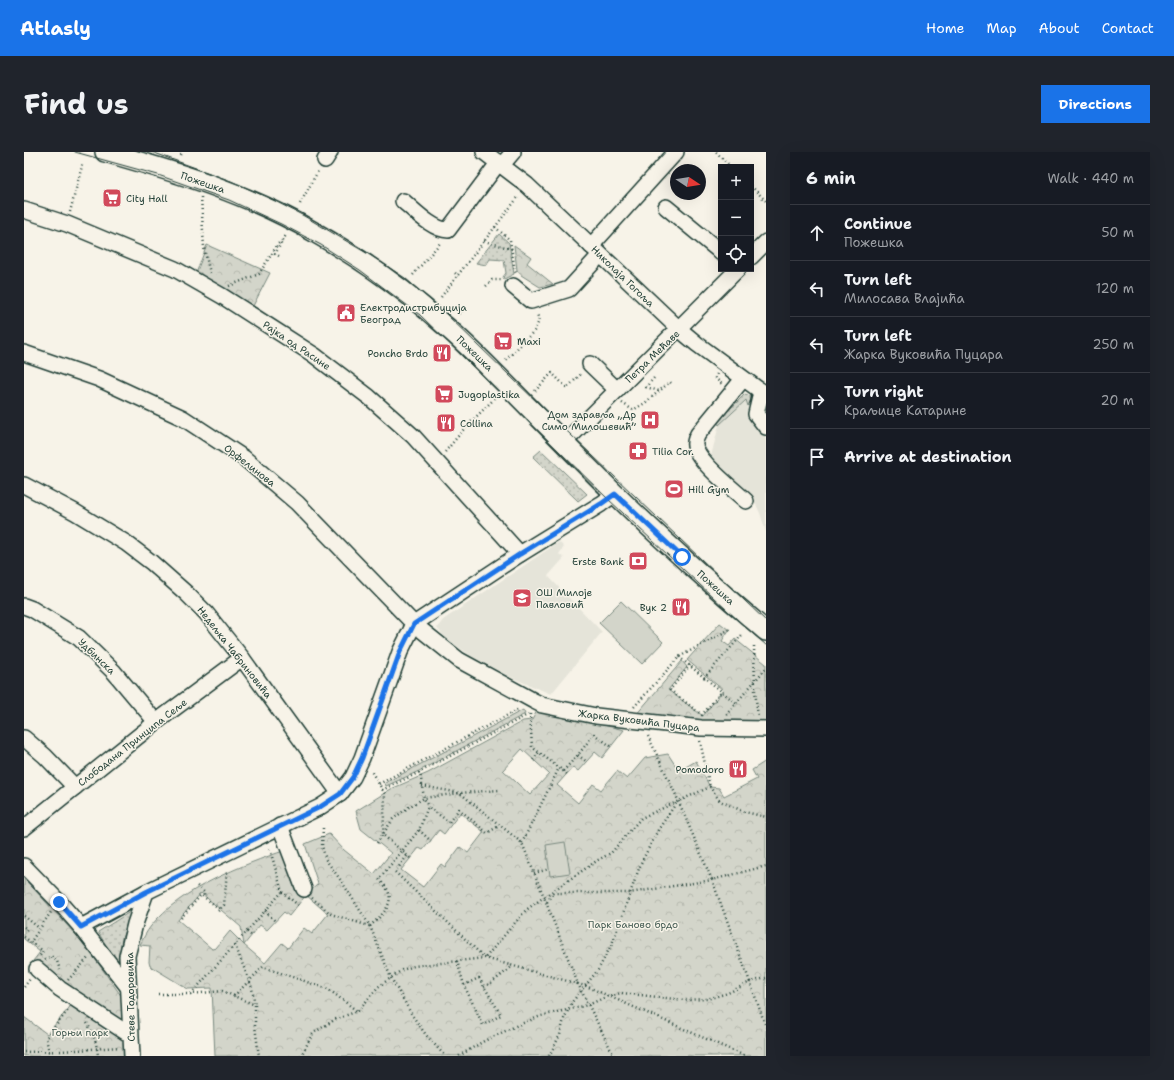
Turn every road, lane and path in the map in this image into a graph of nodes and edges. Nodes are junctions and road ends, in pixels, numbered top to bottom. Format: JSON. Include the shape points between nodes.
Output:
{"nodes":[{"id":1,"x":105,"y":152,"type":"edge"},
{"id":2,"x":484,"y":152,"type":"edge"},
{"id":3,"x":513,"y":152,"type":"edge"},
{"id":4,"x":676,"y":152,"type":"edge"},
{"id":5,"x":716,"y":152,"type":"edge"},
{"id":6,"x":83,"y":162,"type":"dead end"},
{"id":7,"x":501,"y":164,"type":"junction"},
{"id":8,"x":728,"y":164,"type":"edge"},
{"id":9,"x":313,"y":180,"type":"dead end"},
{"id":10,"x":754,"y":189,"type":"edge"},
{"id":11,"x":201,"y":197,"type":"dead end"},
{"id":12,"x":74,"y":198,"type":"dead end"},
{"id":13,"x":516,"y":200,"type":"dead end"},
{"id":14,"x":766,"y":201,"type":"edge"},
{"id":15,"x":403,"y":202,"type":"dead end"},
{"id":16,"x":300,"y":204,"type":"dead end"},
{"id":17,"x":666,"y":207,"type":"dead end"},
{"id":18,"x":24,"y":210,"type":"edge"},
{"id":19,"x":495,"y":227,"type":"junction"},
{"id":20,"x":286,"y":235,"type":"dead end"},
{"id":21,"x":282,"y":240,"type":"junction"},
{"id":22,"x":484,"y":241,"type":"junction"},
{"id":23,"x":441,"y":242,"type":"dead end"},
{"id":24,"x":766,"y":242,"type":"edge"},
{"id":25,"x":512,"y":249,"type":"junction"},
{"id":26,"x":596,"y":250,"type":"junction"},
{"id":27,"x":718,"y":250,"type":"edge"},
{"id":28,"x":754,"y":254,"type":"edge"},
{"id":29,"x":279,"y":256,"type":"dead end"},
{"id":30,"x":732,"y":272,"type":"edge"},
{"id":31,"x":455,"y":273,"type":"dead end"},
{"id":32,"x":413,"y":275,"type":"dead end"},
{"id":33,"x":458,"y":276,"type":"junction"},
{"id":34,"x":492,"y":280,"type":"dead end"},
{"id":35,"x":486,"y":286,"type":"dead end"},
{"id":36,"x":515,"y":288,"type":"joint"},
{"id":37,"x":215,"y":292,"type":"junction"},
{"id":38,"x":441,"y":297,"type":"dead end"},
{"id":39,"x":537,"y":300,"type":"junction"},
{"id":40,"x":465,"y":308,"type":"dead end"},
{"id":41,"x":459,"y":314,"type":"dead end"},
{"id":42,"x":679,"y":329,"type":"junction"},
{"id":43,"x":24,"y":352,"type":"edge"},
{"id":44,"x":506,"y":360,"type":"dead end"},
{"id":45,"x":590,"y":364,"type":"joint"},
{"id":46,"x":654,"y":378,"type":"dead end"},
{"id":47,"x":743,"y":379,"type":"junction"},
{"id":48,"x":671,"y":383,"type":"dead end"},
{"id":49,"x":535,"y":391,"type":"dead end"},
{"id":50,"x":659,"y":391,"type":"junction"},
{"id":51,"x":763,"y":393,"type":"edge"},
{"id":52,"x":618,"y":395,"type":"junction"},
{"id":53,"x":495,"y":398,"type":"dead end"},
{"id":54,"x":766,"y":427,"type":"edge"},
{"id":55,"x":565,"y":442,"type":"junction"},
{"id":56,"x":449,"y":448,"type":"dead end"},
{"id":57,"x":24,"y":485,"type":"edge"},
{"id":58,"x":615,"y":494,"type":"junction"},
{"id":59,"x":746,"y":501,"type":"dead end"},
{"id":60,"x":520,"y":554,"type":"junction"},
{"id":61,"x":24,"y":606,"type":"edge"},
{"id":62,"x":414,"y":624,"type":"junction"},
{"id":63,"x":732,"y":628,"type":"dead end"},
{"id":64,"x":766,"y":632,"type":"edge"},
{"id":65,"x":742,"y":635,"type":"dead end"},
{"id":66,"x":754,"y":646,"type":"dead end"},
{"id":67,"x":679,"y":657,"type":"junction"},
{"id":68,"x":242,"y":658,"type":"junction"},
{"id":69,"x":690,"y":665,"type":"junction"},
{"id":70,"x":766,"y":668,"type":"edge"},
{"id":71,"x":704,"y":678,"type":"junction"},
{"id":72,"x":755,"y":682,"type":"junction"},
{"id":73,"x":722,"y":691,"type":"junction"},
{"id":74,"x":736,"y":703,"type":"junction"},
{"id":75,"x":520,"y":708,"type":"dead end"},
{"id":76,"x":724,"y":717,"type":"dead end"},
{"id":77,"x":623,"y":720,"type":"junction"},
{"id":78,"x":156,"y":722,"type":"junction"},
{"id":79,"x":641,"y":722,"type":"junction"},
{"id":80,"x":701,"y":728,"type":"junction"},
{"id":81,"x":763,"y":729,"type":"edge"},
{"id":82,"x":24,"y":738,"type":"edge"},
{"id":83,"x":612,"y":748,"type":"dead end"},
{"id":84,"x":539,"y":752,"type":"junction"},
{"id":85,"x":578,"y":755,"type":"junction"},
{"id":86,"x":362,"y":758,"type":"junction"},
{"id":87,"x":533,"y":760,"type":"dead end"},
{"id":88,"x":587,"y":762,"type":"dead end"},
{"id":89,"x":559,"y":768,"type":"junction"},
{"id":90,"x":563,"y":771,"type":"junction"},
{"id":91,"x":420,"y":772,"type":"junction"},
{"id":92,"x":567,"y":774,"type":"dead end"},
{"id":93,"x":379,"y":784,"type":"junction"},
{"id":94,"x":422,"y":786,"type":"junction"},
{"id":95,"x":75,"y":787,"type":"junction"},
{"id":96,"x":710,"y":787,"type":"junction"},
{"id":97,"x":382,"y":790,"type":"junction"},
{"id":98,"x":499,"y":790,"type":"dead end"},
{"id":99,"x":460,"y":793,"type":"junction"},
{"id":100,"x":340,"y":794,"type":"junction"},
{"id":101,"x":424,"y":798,"type":"junction"},
{"id":102,"x":678,"y":801,"type":"junction"},
{"id":103,"x":428,"y":807,"type":"junction"},
{"id":104,"x":766,"y":818,"type":"edge"},
{"id":105,"x":280,"y":826,"type":"junction"},
{"id":106,"x":499,"y":826,"type":"junction"},
{"id":107,"x":24,"y":828,"type":"edge"},
{"id":108,"x":323,"y":828,"type":"dead end"},
{"id":109,"x":418,"y":830,"type":"junction"},
{"id":110,"x":383,"y":835,"type":"junction"},
{"id":111,"x":431,"y":840,"type":"dead end"},
{"id":112,"x":377,"y":843,"type":"dead end"},
{"id":113,"x":522,"y":843,"type":"junction"},
{"id":114,"x":270,"y":849,"type":"dead end"},
{"id":115,"x":402,"y":851,"type":"junction"},
{"id":116,"x":407,"y":856,"type":"junction"},
{"id":117,"x":410,"y":858,"type":"dead end"},
{"id":118,"x":24,"y":866,"type":"edge"},
{"id":119,"x":766,"y":866,"type":"edge"},
{"id":120,"x":549,"y":869,"type":"dead end"},
{"id":121,"x":227,"y":871,"type":"dead end"},
{"id":122,"x":534,"y":872,"type":"junction"},
{"id":123,"x":712,"y":880,"type":"junction"},
{"id":124,"x":197,"y":886,"type":"dead end"},
{"id":125,"x":146,"y":892,"type":"junction"},
{"id":126,"x":282,"y":892,"type":"junction"},
{"id":127,"x":307,"y":893,"type":"joint"},
{"id":128,"x":552,"y":893,"type":"junction"},
{"id":129,"x":629,"y":893,"type":"junction"},
{"id":130,"x":204,"y":897,"type":"junction"},
{"id":131,"x":544,"y":897,"type":"junction"},
{"id":132,"x":546,"y":903,"type":"junction"},
{"id":133,"x":298,"y":905,"type":"dead end"},
{"id":134,"x":265,"y":911,"type":"junction"},
{"id":135,"x":50,"y":913,"type":"dead end"},
{"id":136,"x":24,"y":916,"type":"edge"},
{"id":137,"x":181,"y":918,"type":"dead end"},
{"id":138,"x":276,"y":921,"type":"dead end"},
{"id":139,"x":24,"y":926,"type":"edge"},
{"id":140,"x":370,"y":926,"type":"junction"},
{"id":141,"x":81,"y":927,"type":"junction"},
{"id":142,"x":39,"y":928,"type":"junction"},
{"id":143,"x":24,"y":932,"type":"edge"},
{"id":144,"x":247,"y":932,"type":"junction"},
{"id":145,"x":252,"y":936,"type":"dead end"},
{"id":146,"x":24,"y":937,"type":"edge"},
{"id":147,"x":30,"y":943,"type":"junction"},
{"id":148,"x":235,"y":945,"type":"junction"},
{"id":149,"x":90,"y":956,"type":"dead end"},
{"id":150,"x":485,"y":958,"type":"junction"},
{"id":151,"x":457,"y":961,"type":"junction"},
{"id":152,"x":513,"y":966,"type":"junction"},
{"id":153,"x":79,"y":967,"type":"dead end"},
{"id":154,"x":37,"y":969,"type":"joint"},
{"id":155,"x":391,"y":978,"type":"junction"},
{"id":156,"x":766,"y":978,"type":"edge"},
{"id":157,"x":249,"y":981,"type":"junction"},
{"id":158,"x":750,"y":982,"type":"junction"},
{"id":159,"x":578,"y":984,"type":"junction"},
{"id":160,"x":464,"y":985,"type":"junction"},
{"id":161,"x":586,"y":986,"type":"junction"},
{"id":162,"x":128,"y":987,"type":"junction"},
{"id":163,"x":484,"y":987,"type":"junction"},
{"id":164,"x":581,"y":991,"type":"junction"},
{"id":165,"x":158,"y":994,"type":"dead end"},
{"id":166,"x":191,"y":994,"type":"junction"},
{"id":167,"x":234,"y":996,"type":"junction"},
{"id":168,"x":608,"y":996,"type":"junction"},
{"id":169,"x":255,"y":1005,"type":"junction"},
{"id":170,"x":588,"y":1005,"type":"junction"},
{"id":171,"x":70,"y":1009,"type":"dead end"},
{"id":172,"x":569,"y":1009,"type":"junction"},
{"id":173,"x":358,"y":1011,"type":"junction"},
{"id":174,"x":766,"y":1027,"type":"edge"},
{"id":175,"x":128,"y":1046,"type":"edge"},
{"id":176,"x":98,"y":1049,"type":"junction"},
{"id":177,"x":24,"y":1052,"type":"edge"},
{"id":178,"x":48,"y":1052,"type":"junction"},
{"id":179,"x":28,"y":1056,"type":"edge"},
{"id":180,"x":49,"y":1056,"type":"edge"},
{"id":181,"x":98,"y":1056,"type":"edge"},
{"id":182,"x":259,"y":1056,"type":"edge"},
{"id":183,"x":301,"y":1056,"type":"edge"},
{"id":184,"x":445,"y":1056,"type":"edge"},
{"id":185,"x":459,"y":1056,"type":"edge"},
{"id":186,"x":549,"y":1056,"type":"edge"},
{"id":187,"x":614,"y":1056,"type":"edge"},
{"id":188,"x":745,"y":1056,"type":"edge"}],
"edges":[{"from":1,"to":55,"type":"main road","name":"Пожешка","via":[[232,192],[330,241],[400,289],[445,325]]},
{"from":2,"to":7,"type":"street","name":"Николаја Гогоља"},
{"from":3,"to":7,"type":"street"},
{"from":4,"to":26,"type":"street"},
{"from":5,"to":8,"type":"path"},
{"from":6,"to":12,"type":"path"},
{"from":7,"to":15,"type":"street","via":[[448,230],[434,227]]},
{"from":7,"to":26,"type":"street","name":"Николаја Гогоља"},
{"from":9,"to":16,"type":"path"},
{"from":10,"to":14,"type":"path"},
{"from":11,"to":37,"type":"path","via":[[204,248]]},
{"from":13,"to":19,"type":"path"},
{"from":17,"to":27,"type":"street"},
{"from":18,"to":37,"type":"street","name":"Рајка од Расине","via":[[67,224],[150,258]]},
{"from":19,"to":22,"type":"path"},
{"from":19,"to":25,"type":"path","via":[[510,240]]},
{"from":20,"to":21,"type":"path"},
{"from":21,"to":29,"type":"path","via":[[275,254]]},
{"from":21,"to":37,"type":"path","via":[[259,274]]},
{"from":22,"to":25,"type":"path"},
{"from":22,"to":33,"type":"path"},
{"from":23,"to":32,"type":"path"},
{"from":24,"to":28,"type":"street"},
{"from":25,"to":36,"type":"path","via":[[515,270],[519,276]]},
{"from":26,"to":39,"type":"street","via":[[569,289]]},
{"from":26,"to":42,"type":"street","name":"Николаја Гогоља"},
{"from":30,"to":42,"type":"street","name":"Петра Мећаве"},
{"from":31,"to":33,"type":"path"},
{"from":33,"to":38,"type":"path"},
{"from":34,"to":35,"type":"path"},
{"from":36,"to":39,"type":"street","via":[[531,301]]},
{"from":37,"to":60,"type":"street","name":"Рајка од Расине","via":[[314,355],[369,397],[413,436]]},
{"from":39,"to":44,"type":"path","via":[[539,321],[534,331]]},
{"from":40,"to":41,"type":"path"},
{"from":42,"to":47,"type":"street","name":"Николаја Гогоља"},
{"from":42,"to":52,"type":"street","name":"Петра Мећаве"},
{"from":43,"to":62,"type":"street","name":"Орфелинова","via":[[99,379],[183,418],[244,458],[297,503]]},
{"from":45,"to":49,"type":"path","via":[[567,388],[552,373]]},
{"from":45,"to":52,"type":"street"},
{"from":46,"to":50,"type":"path","via":[[646,387]]},
{"from":47,"to":51,"type":"street","name":"Николаја Гогоља"},
{"from":47,"to":59,"type":"street","via":[[698,434],[695,447],[709,467]]},
{"from":48,"to":50,"type":"path"},
{"from":50,"to":52,"type":"path","via":[[633,410]]},
{"from":51,"to":54,"type":"street","via":[[756,414]]},
{"from":52,"to":55,"type":"street","name":"Петра Мећаве"},
{"from":53,"to":56,"type":"path"},
{"from":55,"to":58,"type":"main road","name":"Пожешка"},
{"from":57,"to":68,"type":"street","name":"Недељка Чабриновића","via":[[76,512],[151,562],[206,612]]},
{"from":58,"to":60,"type":"street"},
{"from":58,"to":64,"type":"main road","name":"Пожешка"},
{"from":60,"to":62,"type":"street"},
{"from":61,"to":78,"type":"street","name":"Удбинска","via":[[79,638],[114,672]]},
{"from":62,"to":77,"type":"street","name":"Жарка Вуковића Пуцара","via":[[459,660],[534,702]]},
{"from":62,"to":86,"type":"street","via":[[400,652]]},
{"from":63,"to":67,"type":"path"},
{"from":65,"to":71,"type":"path"},
{"from":66,"to":72,"type":"path"},
{"from":67,"to":69,"type":"path"},
{"from":67,"to":77,"type":"path"},
{"from":68,"to":78,"type":"street","name":"Слободана Принципа Сеље"},
{"from":68,"to":100,"type":"street","name":"Недељка Чабриновића"},
{"from":69,"to":71,"type":"path"},
{"from":69,"to":73,"type":"path","via":[[670,690],[702,715]]},
{"from":70,"to":72,"type":"path"},
{"from":71,"to":73,"type":"path"},
{"from":72,"to":74,"type":"path"},
{"from":72,"to":81,"type":"path"},
{"from":73,"to":74,"type":"path"},
{"from":74,"to":76,"type":"path"},
{"from":75,"to":93,"type":"path"},
{"from":77,"to":79,"type":"street","name":"Жарка Вуковића Пуцара"},
{"from":78,"to":95,"type":"street","name":"Слободана Принципа Сеље"},
{"from":79,"to":80,"type":"street","name":"Жарка Вуковића Пуцара"},
{"from":79,"to":102,"type":"path"},
{"from":80,"to":81,"type":"street","name":"Жарка Вуковића Пуцара"},
{"from":80,"to":96,"type":"path","via":[[700,742]]},
{"from":82,"to":95,"type":"street"},
{"from":83,"to":85,"type":"path","via":[[594,734]]},
{"from":84,"to":87,"type":"path"},
{"from":84,"to":89,"type":"path"},
{"from":84,"to":91,"type":"path","via":[[532,747],[530,713]]},
{"from":85,"to":88,"type":"path"},
{"from":85,"to":90,"type":"path"},
{"from":86,"to":93,"type":"path"},
{"from":86,"to":100,"type":"street","via":[[353,777]]},
{"from":89,"to":90,"type":"path"},
{"from":89,"to":113,"type":"path"},
{"from":90,"to":92,"type":"path"},
{"from":91,"to":94,"type":"path"},
{"from":91,"to":97,"type":"path"},
{"from":93,"to":97,"type":"path"},
{"from":94,"to":99,"type":"path"},
{"from":94,"to":101,"type":"path"},
{"from":95,"to":107,"type":"street","name":"Слободана Принципа Сеље"},
{"from":96,"to":102,"type":"path"},
{"from":96,"to":104,"type":"path","via":[[720,801]]},
{"from":97,"to":110,"type":"path","via":[[385,794]]},
{"from":98,"to":99,"type":"path"},
{"from":99,"to":101,"type":"path"},
{"from":99,"to":106,"type":"path"},
{"from":100,"to":105,"type":"street","via":[[320,807]]},
{"from":101,"to":103,"type":"path"},
{"from":101,"to":110,"type":"path","via":[[393,819]]},
{"from":102,"to":123,"type":"path"},
{"from":102,"to":128,"type":"path","via":[[640,818],[610,853]]},
{"from":102,"to":129,"type":"path","via":[[651,843]]},
{"from":103,"to":106,"type":"path","via":[[450,823],[459,810],[487,833]]},
{"from":103,"to":109,"type":"path"},
{"from":105,"to":125,"type":"street"},
{"from":105,"to":127,"type":"street"},
{"from":106,"to":113,"type":"path"},
{"from":108,"to":140,"type":"path","via":[[322,846],[326,860]]},
{"from":109,"to":111,"type":"path"},
{"from":109,"to":115,"type":"path"},
{"from":110,"to":112,"type":"path"},
{"from":110,"to":115,"type":"path"},
{"from":113,"to":122,"type":"path"},
{"from":114,"to":126,"type":"path"},
{"from":115,"to":116,"type":"path"},
{"from":115,"to":140,"type":"path","via":[[379,879],[388,889],[389,905]]},
{"from":116,"to":117,"type":"path"},
{"from":116,"to":150,"type":"path","via":[[395,872]]},
{"from":118,"to":141,"type":"street"},
{"from":119,"to":123,"type":"path"},
{"from":120,"to":122,"type":"path"},
{"from":121,"to":130,"type":"path","via":[[224,905],[219,910]]},
{"from":122,"to":131,"type":"path"},
{"from":123,"to":129,"type":"path"},
{"from":123,"to":158,"type":"path"},
{"from":124,"to":130,"type":"path","via":[[205,893]]},
{"from":125,"to":141,"type":"street"},
{"from":125,"to":162,"type":"street","name":"Стеве Тодоровића","via":[[130,938],[127,956]]},
{"from":126,"to":133,"type":"path"},
{"from":126,"to":134,"type":"path"},
{"from":127,"to":140,"type":"path","via":[[331,914]]},
{"from":128,"to":129,"type":"path"},
{"from":128,"to":131,"type":"path"},
{"from":128,"to":132,"type":"path"},
{"from":129,"to":161,"type":"path","via":[[612,944]]},
{"from":130,"to":137,"type":"path","via":[[201,895]]},
{"from":131,"to":132,"type":"path"},
{"from":131,"to":150,"type":"path","via":[[526,910]]},
{"from":132,"to":159,"type":"path"},
{"from":134,"to":138,"type":"path"},
{"from":134,"to":144,"type":"path"},
{"from":135,"to":142,"type":"path"},
{"from":136,"to":142,"type":"path"},
{"from":139,"to":143,"type":"path","via":[[27,929]]},
{"from":140,"to":155,"type":"path"},
{"from":141,"to":162,"type":"street"},
{"from":142,"to":147,"type":"path"},
{"from":144,"to":145,"type":"path"},
{"from":144,"to":148,"type":"path"},
{"from":146,"to":147,"type":"path"},
{"from":147,"to":154,"type":"path","via":[[43,951],[32,965]]},
{"from":148,"to":157,"type":"path"},
{"from":148,"to":166,"type":"path"},
{"from":149,"to":153,"type":"path"},
{"from":150,"to":151,"type":"path"},
{"from":150,"to":152,"type":"path"},
{"from":151,"to":155,"type":"path","via":[[414,966],[402,970]]},
{"from":151,"to":160,"type":"path"},
{"from":152,"to":159,"type":"path"},
{"from":152,"to":163,"type":"path"},
{"from":154,"to":175,"type":"street"},
{"from":155,"to":173,"type":"path","via":[[378,987]]},
{"from":155,"to":184,"type":"path","via":[[412,1015]]},
{"from":156,"to":158,"type":"path"},
{"from":157,"to":167,"type":"path"},
{"from":157,"to":169,"type":"path"},
{"from":157,"to":173,"type":"path","via":[[263,967],[328,990]]},
{"from":158,"to":168,"type":"path","via":[[728,993],[706,999],[684,1000],[622,993]]},
{"from":158,"to":174,"type":"path"},
{"from":159,"to":161,"type":"path"},
{"from":159,"to":164,"type":"path"},
{"from":160,"to":163,"type":"path","via":[[479,978]]},
{"from":160,"to":163,"type":"path","via":[[483,1025],[501,1016]]},
{"from":161,"to":164,"type":"path"},
{"from":161,"to":168,"type":"path"},
{"from":162,"to":175,"type":"street","name":"Стеве Тодоровића"},
{"from":164,"to":170,"type":"path"},
{"from":164,"to":172,"type":"path"},
{"from":165,"to":166,"type":"path"},
{"from":166,"to":167,"type":"path","via":[[222,991]]},
{"from":167,"to":169,"type":"path"},
{"from":168,"to":170,"type":"path"},
{"from":168,"to":188,"type":"path"},
{"from":169,"to":182,"type":"path"},
{"from":170,"to":172,"type":"path"},
{"from":170,"to":187,"type":"path"},
{"from":171,"to":178,"type":"path","via":[[46,1038]]},
{"from":172,"to":185,"type":"path","via":[[540,1016],[518,1025]]},
{"from":172,"to":186,"type":"path"},
{"from":173,"to":183,"type":"path","via":[[336,1019],[315,1032]]},
{"from":175,"to":176,"type":"path"},
{"from":176,"to":178,"type":"path"},
{"from":176,"to":181,"type":"path"},
{"from":177,"to":178,"type":"path"},
{"from":177,"to":179,"type":"path"},
{"from":178,"to":180,"type":"path"}]}
